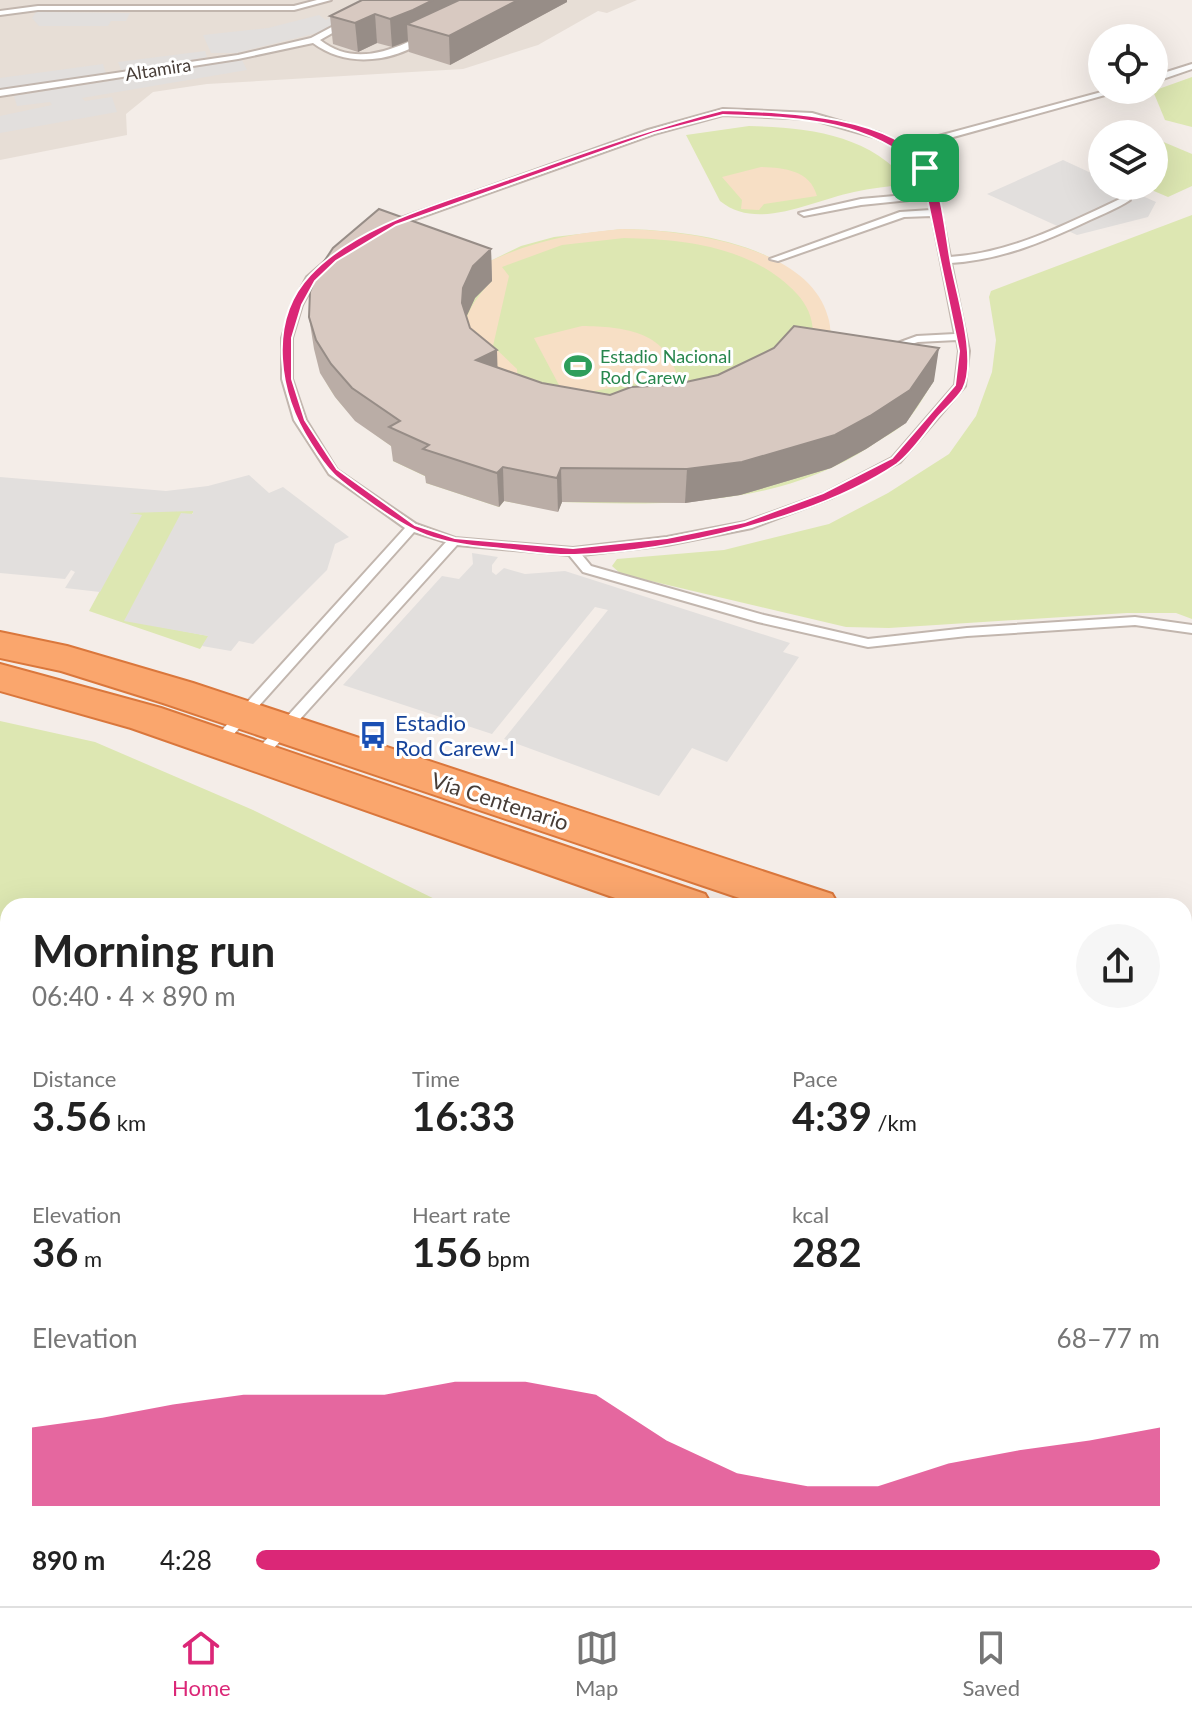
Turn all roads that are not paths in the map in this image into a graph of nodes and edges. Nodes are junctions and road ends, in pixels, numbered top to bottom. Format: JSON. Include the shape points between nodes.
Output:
{"nodes":[{"id":1,"x":327,"y":0,"type":"edge"},
{"id":2,"x":0,"y":13,"type":"edge"},
{"id":3,"x":359,"y":15,"type":"edge"},
{"id":4,"x":433,"y":33,"type":"edge"},
{"id":5,"x":314,"y":40,"type":"junction"},
{"id":6,"x":1192,"y":66,"type":"edge"},
{"id":7,"x":1168,"y":74,"type":"edge"},
{"id":8,"x":0,"y":93,"type":"edge"},
{"id":9,"x":1088,"y":98,"type":"edge"},
{"id":10,"x":904,"y":148,"type":"junction"},
{"id":11,"x":933,"y":195,"type":"junction"},
{"id":12,"x":1125,"y":200,"type":"dead end"},
{"id":13,"x":804,"y":213,"type":"dead end"},
{"id":14,"x":937,"y":213,"type":"junction"},
{"id":15,"x":775,"y":259,"type":"dead end"},
{"id":16,"x":946,"y":260,"type":"junction"},
{"id":17,"x":961,"y":337,"type":"junction"},
{"id":18,"x":878,"y":351,"type":"edge"},
{"id":19,"x":412,"y":527,"type":"junction"},
{"id":20,"x":454,"y":541,"type":"junction"},
{"id":21,"x":573,"y":552,"type":"junction"},
{"id":22,"x":0,"y":620,"type":"edge"},
{"id":23,"x":1192,"y":629,"type":"edge"},
{"id":24,"x":0,"y":645,"type":"edge"},
{"id":25,"x":0,"y":677,"type":"edge"},
{"id":26,"x":0,"y":691,"type":"edge"},
{"id":27,"x":162,"y":705,"type":"junction"},
{"id":28,"x":251,"y":735,"type":"junction"},
{"id":29,"x":669,"y":898,"type":"edge"},
{"id":30,"x":790,"y":898,"type":"edge"}],
"edges":[{"from":1,"to":2,"type":"lane","via":[[294,8],[38,8]]},
{"from":3,"to":5,"type":"lane","name":"Altamira"},
{"from":4,"to":5,"type":"lane","via":[[395,53],[367,59],[342,55]]},
{"from":5,"to":8,"type":"lane","name":"Altamira","via":[[238,57]]},
{"from":6,"to":7,"type":"lane"},
{"from":9,"to":10,"type":"lane"},
{"from":10,"to":11,"type":"lane","via":[[925,168]]},
{"from":10,"to":19,"type":"lane","via":[[812,116],[723,112],[651,132],[393,224],[333,259],[311,279],[294,316],[287,338],[287,379],[300,420],[333,472]]},
{"from":11,"to":13,"type":"lane"},
{"from":11,"to":14,"type":"lane"},
{"from":12,"to":16,"type":"lane","via":[[1033,241],[970,261]]},
{"from":14,"to":15,"type":"lane","via":[[903,214]]},
{"from":14,"to":16,"type":"lane"},
{"from":16,"to":17,"type":"lane"},
{"from":17,"to":18,"type":"lane","via":[[917,339]]},
{"from":17,"to":21,"type":"lane","via":[[960,386],[896,460],[827,496],[748,525]]},
{"from":19,"to":20,"type":"lane"},
{"from":19,"to":28,"type":"lane"},
{"from":20,"to":21,"type":"lane"},
{"from":20,"to":28,"type":"lane"},
{"from":21,"to":23,"type":"lane","via":[[587,569],[868,643],[1135,621]]},
{"from":22,"to":27,"type":"highway","via":[[93,654]]},
{"from":24,"to":27,"type":"highway","name":"Vía Centenario","via":[[67,659]]},
{"from":25,"to":27,"type":"highway","name":"Vía Centenario"},
{"from":26,"to":27,"type":"highway"},
{"from":27,"to":28,"type":"highway","name":"Vía Centenario"},
{"from":28,"to":29,"type":"highway","name":"Vía Centenario"},
{"from":28,"to":30,"type":"highway","name":"Vía Centenario"}]}
